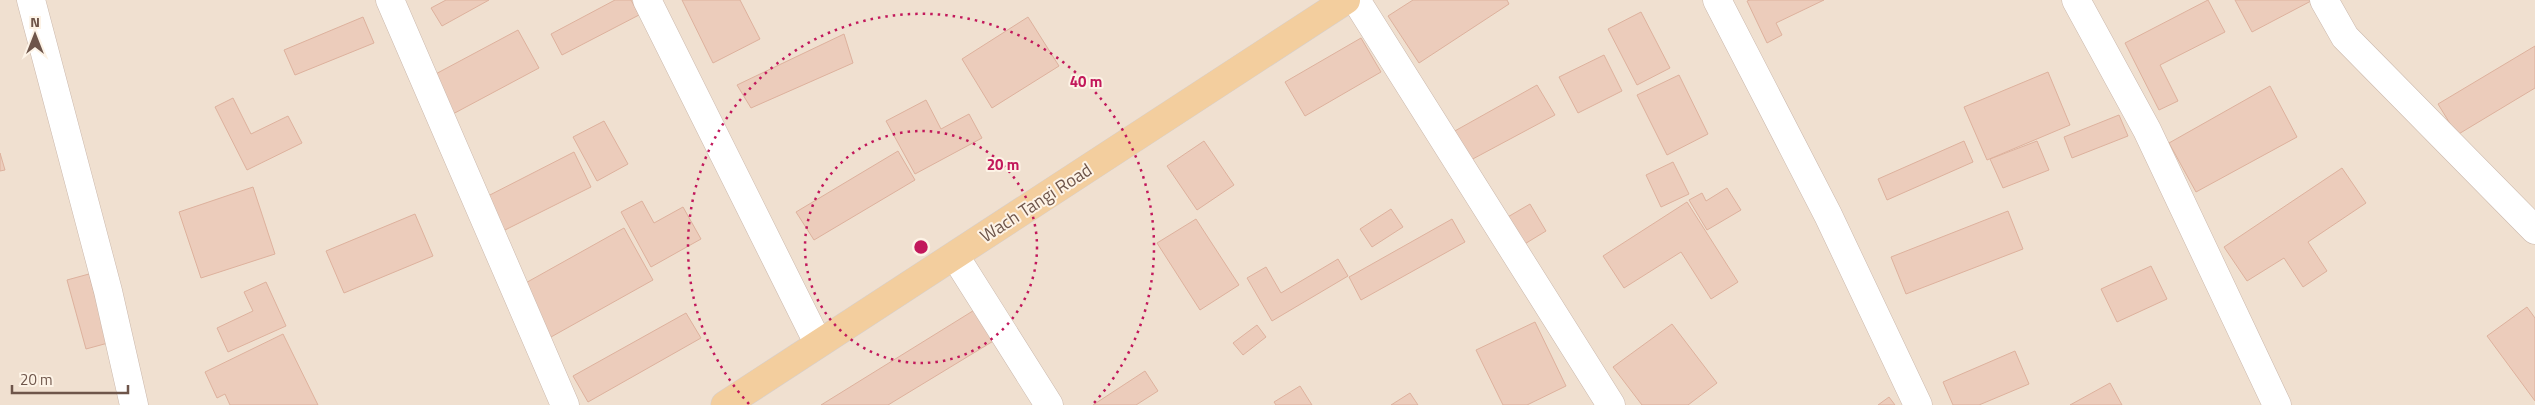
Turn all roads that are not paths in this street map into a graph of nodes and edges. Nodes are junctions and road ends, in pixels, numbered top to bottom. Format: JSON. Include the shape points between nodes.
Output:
{"nodes":[{"id":1,"x":31,"y":0,"type":"edge"},
{"id":2,"x":390,"y":0,"type":"edge"},
{"id":3,"x":647,"y":0,"type":"edge"},
{"id":4,"x":1346,"y":0,"type":"edge"},
{"id":5,"x":1356,"y":0,"type":"edge"},
{"id":6,"x":1717,"y":0,"type":"edge"},
{"id":7,"x":2076,"y":0,"type":"edge"},
{"id":8,"x":2324,"y":0,"type":"edge"},
{"id":9,"x":2535,"y":230,"type":"edge"},
{"id":10,"x":956,"y":256,"type":"junction"},
{"id":11,"x":818,"y":343,"type":"junction"},
{"id":12,"x":134,"y":405,"type":"edge"},
{"id":13,"x":565,"y":405,"type":"edge"},
{"id":14,"x":725,"y":405,"type":"edge"},
{"id":15,"x":1049,"y":405,"type":"edge"},
{"id":16,"x":1611,"y":405,"type":"edge"},
{"id":17,"x":1918,"y":405,"type":"edge"},
{"id":18,"x":2277,"y":405,"type":"edge"}],
"edges":[{"from":1,"to":12,"type":"street","via":[[108,291]]},
{"from":2,"to":13,"type":"street"},
{"from":3,"to":11,"type":"street"},
{"from":4,"to":10,"type":"main road","name":"Wach Tangi Road"},
{"from":5,"to":16,"type":"street"},
{"from":6,"to":17,"type":"street","via":[[1828,215]]},
{"from":7,"to":18,"type":"street","via":[[2147,130]]},
{"from":8,"to":9,"type":"street","via":[[2345,37]]},
{"from":10,"to":11,"type":"main road","name":"Wach Tangi Road"},
{"from":10,"to":15,"type":"street"},
{"from":11,"to":14,"type":"main road","name":"Wach Tangi Road"}]}
